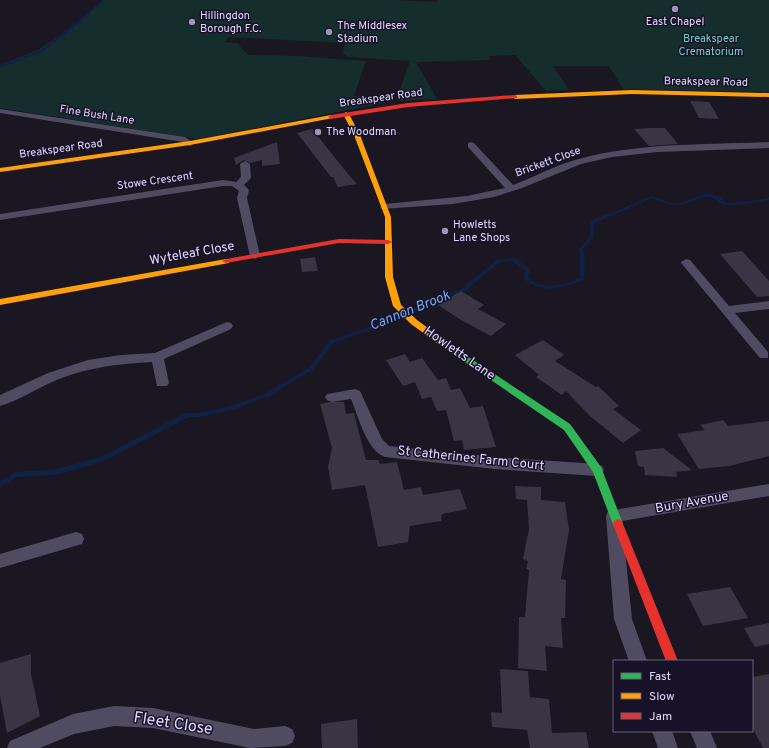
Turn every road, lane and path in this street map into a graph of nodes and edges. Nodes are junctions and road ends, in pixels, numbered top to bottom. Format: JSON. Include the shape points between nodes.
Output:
{"nodes":[{"id":1,"x":769,"y":95,"type":"edge"},
{"id":2,"x":0,"y":111,"type":"edge"},
{"id":3,"x":346,"y":114,"type":"junction"},
{"id":4,"x":190,"y":143,"type":"junction"},
{"id":5,"x":471,"y":145,"type":"dead end"},
{"id":6,"x":769,"y":145,"type":"edge"},
{"id":7,"x":245,"y":164,"type":"dead end"},
{"id":8,"x":0,"y":170,"type":"edge"},
{"id":9,"x":238,"y":185,"type":"junction"},
{"id":10,"x":511,"y":188,"type":"junction"},
{"id":11,"x":385,"y":206,"type":"junction"},
{"id":12,"x":0,"y":217,"type":"edge"},
{"id":13,"x":388,"y":242,"type":"junction"},
{"id":14,"x":255,"y":256,"type":"junction"},
{"id":15,"x":686,"y":262,"type":"dead end"},
{"id":16,"x":0,"y":302,"type":"edge"},
{"id":17,"x":769,"y":304,"type":"edge"},
{"id":18,"x":727,"y":310,"type":"junction"},
{"id":19,"x":227,"y":326,"type":"dead end"},
{"id":20,"x":764,"y":355,"type":"dead end"},
{"id":21,"x":157,"y":357,"type":"junction"},
{"id":22,"x":162,"y":383,"type":"dead end"},
{"id":23,"x":332,"y":397,"type":"dead end"},
{"id":24,"x":0,"y":401,"type":"edge"},
{"id":25,"x":597,"y":470,"type":"junction"},
{"id":26,"x":769,"y":490,"type":"edge"},
{"id":27,"x":614,"y":516,"type":"junction"},
{"id":28,"x":76,"y":539,"type":"dead end"},
{"id":29,"x":0,"y":561,"type":"edge"},
{"id":30,"x":638,"y":660,"type":"edge"},
{"id":31,"x":672,"y":660,"type":"edge"},
{"id":32,"x":662,"y":732,"type":"edge"},
{"id":33,"x":700,"y":732,"type":"edge"},
{"id":34,"x":285,"y":736,"type":"dead end"},
{"id":35,"x":17,"y":748,"type":"edge"},
{"id":36,"x":668,"y":748,"type":"edge"},
{"id":37,"x":707,"y":748,"type":"edge"}],
"edges":[{"from":1,"to":3,"type":"street","name":"Breakspear Road","via":[[632,92],[538,95],[408,105]]},
{"from":2,"to":4,"type":"street","name":"Fine Bush Lane","via":[[185,140]]},
{"from":3,"to":4,"type":"street","name":"Breakspear Road"},
{"from":3,"to":11,"type":"street","name":"Howletts Lane"},
{"from":4,"to":8,"type":"street","name":"Breakspear Road"},
{"from":5,"to":10,"type":"street"},
{"from":6,"to":10,"type":"street","name":"Brickett Close","via":[[616,154],[568,164]]},
{"from":7,"to":9,"type":"street","via":[[246,178]]},
{"from":9,"to":12,"type":"street","name":"Stowe Crescent","via":[[223,183]]},
{"from":9,"to":14,"type":"street","via":[[244,190],[242,198]]},
{"from":10,"to":11,"type":"street","name":"Brickett Close","via":[[471,198]]},
{"from":11,"to":13,"type":"street","name":"Howletts Lane","via":[[388,217]]},
{"from":13,"to":14,"type":"street","name":"Wyteleaf Close","via":[[339,241]]},
{"from":13,"to":25,"type":"street","name":"Howletts Lane","via":[[389,277],[394,300],[399,308],[411,320],[463,358],[567,427]]},
{"from":14,"to":16,"type":"street","name":"Wyteleaf Close"},
{"from":15,"to":18,"type":"street"},
{"from":17,"to":18,"type":"street"},
{"from":18,"to":20,"type":"street"},
{"from":19,"to":21,"type":"street"},
{"from":21,"to":22,"type":"street"},
{"from":21,"to":24,"type":"street","via":[[121,358],[88,364],[53,376]]},
{"from":23,"to":25,"type":"street","name":"St Catherines Farm Court","via":[[355,394],[376,442],[385,451],[495,463]]},
{"from":25,"to":27,"type":"street","name":"Howletts Lane"},
{"from":26,"to":27,"type":"street","name":"Bury Avenue"},
{"from":27,"to":30,"type":"street","name":"Howletts Lane","via":[[623,619]]},
{"from":27,"to":31,"type":"street","name":"Howletts Lane"},
{"from":28,"to":29,"type":"street"},
{"from":32,"to":36,"type":"street"},
{"from":33,"to":37,"type":"street"},
{"from":34,"to":35,"type":"street","name":"Fleet Close","via":[[254,738],[153,718],[114,716],[73,724]]}]}
